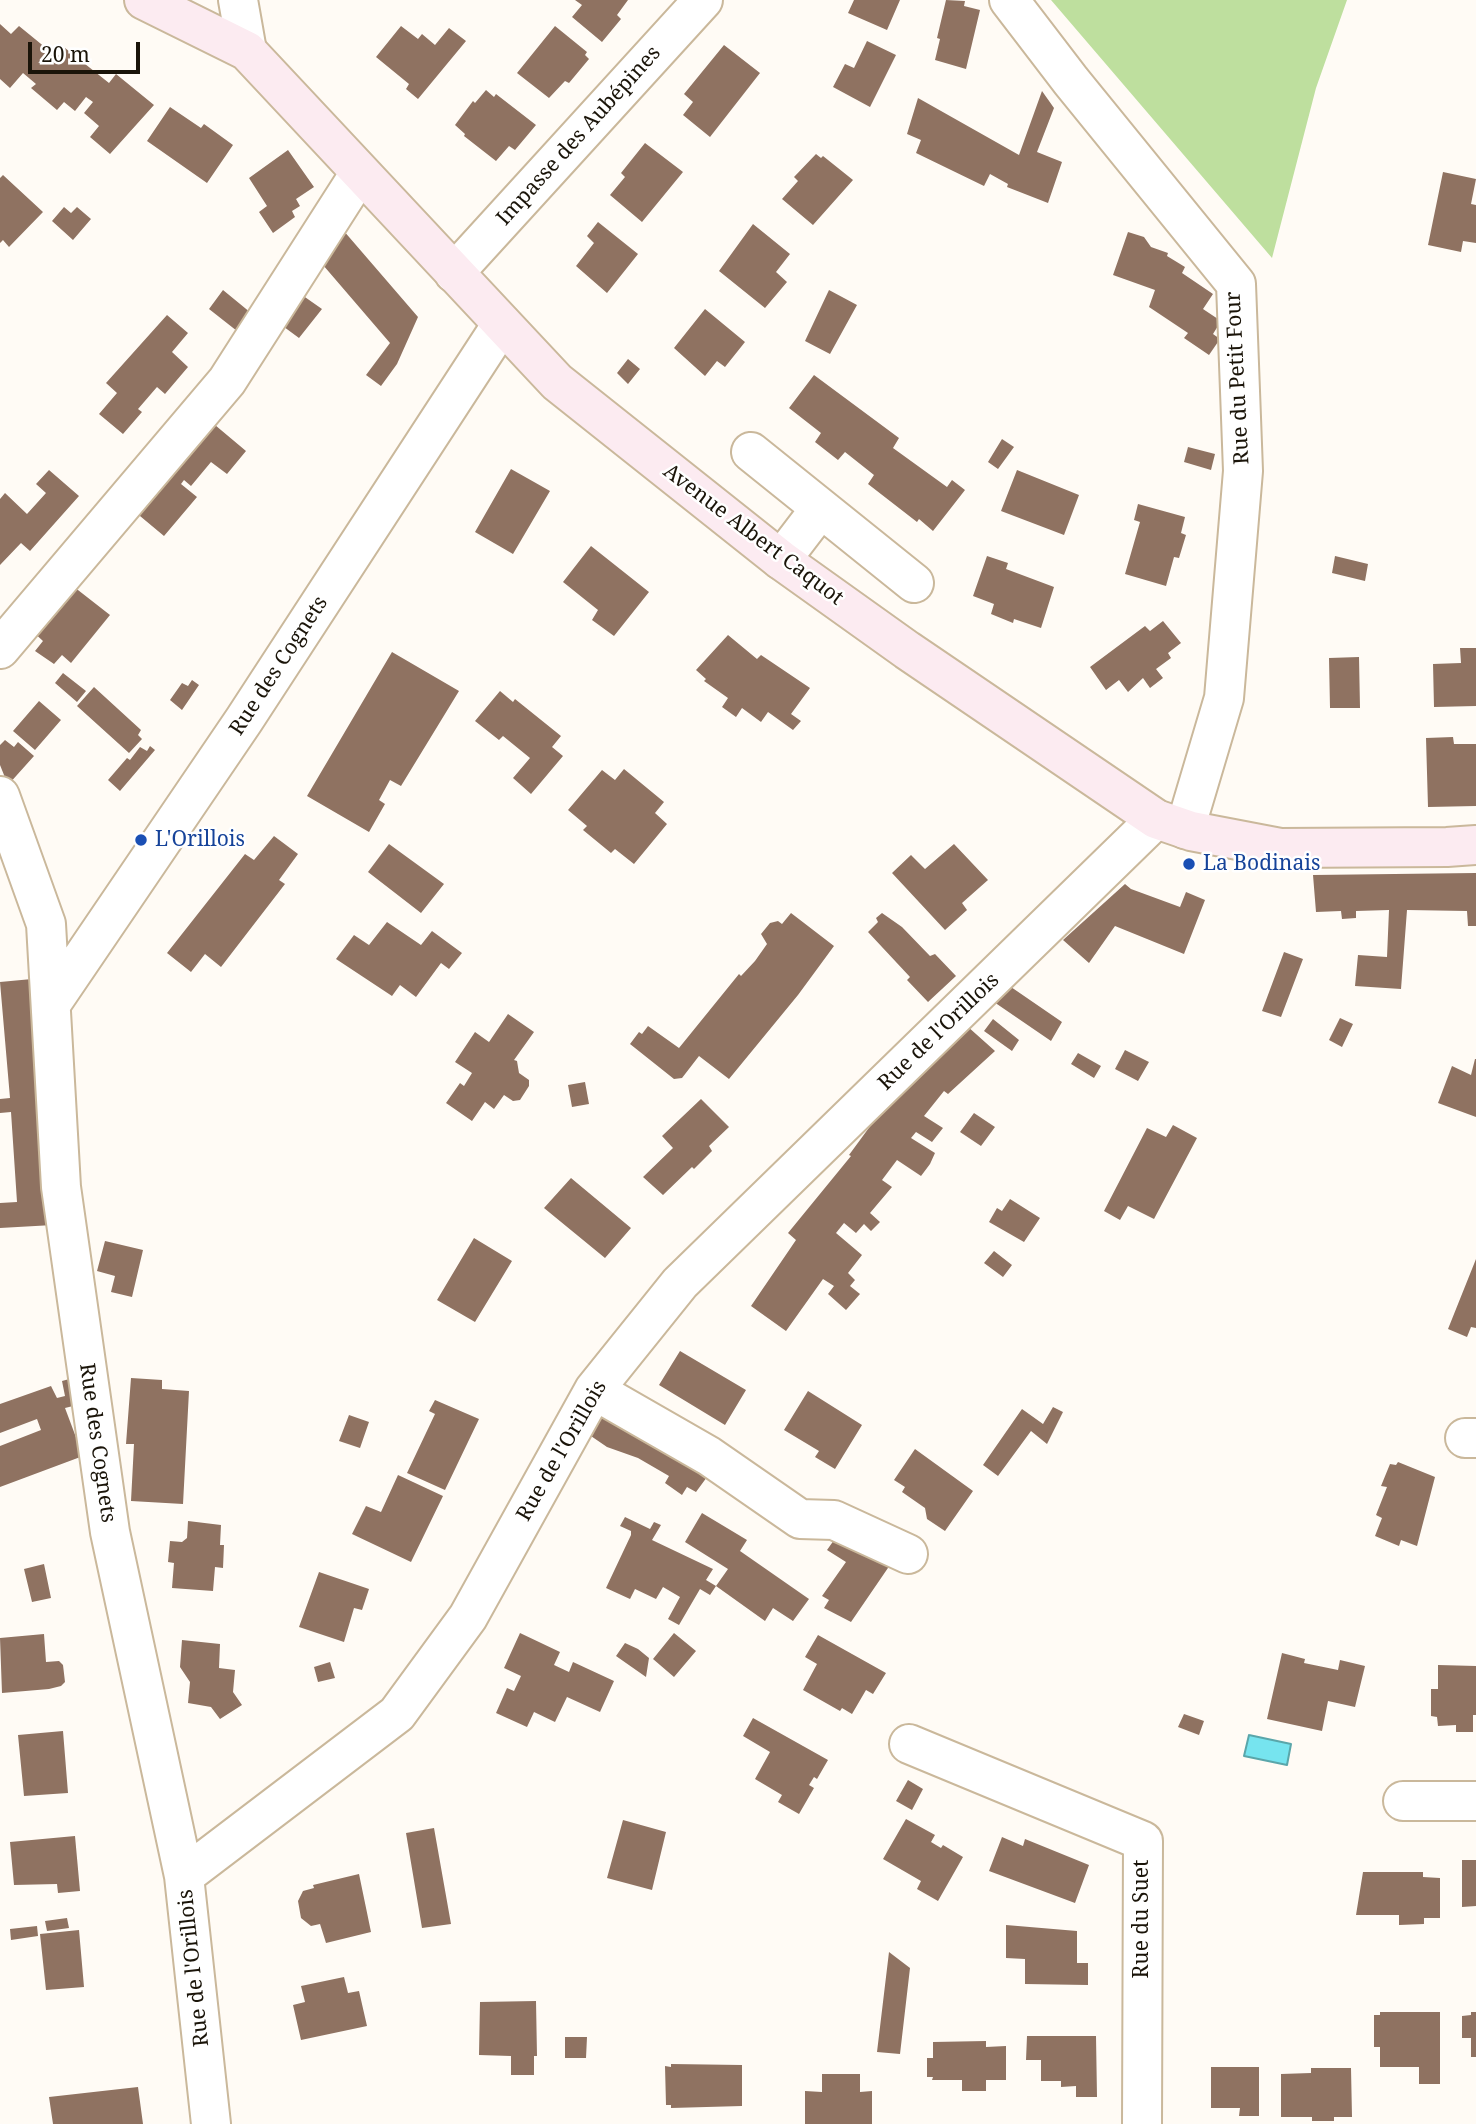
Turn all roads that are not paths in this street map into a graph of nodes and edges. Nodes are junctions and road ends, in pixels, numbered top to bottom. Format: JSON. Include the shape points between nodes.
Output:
{"nodes":[{"id":1,"x":144,"y":0,"type":"edge"},
{"id":2,"x":238,"y":0,"type":"edge"},
{"id":3,"x":704,"y":0,"type":"edge"},
{"id":4,"x":1009,"y":0,"type":"edge"},
{"id":5,"x":247,"y":51,"type":"junction"},
{"id":6,"x":360,"y":173,"type":"junction"},
{"id":7,"x":454,"y":273,"type":"junction"},
{"id":8,"x":502,"y":324,"type":"junction"},
{"id":9,"x":751,"y":452,"type":"dead end"},
{"id":10,"x":820,"y":509,"type":"junction"},
{"id":11,"x":781,"y":560,"type":"junction"},
{"id":12,"x":914,"y":583,"type":"dead end"},
{"id":13,"x":0,"y":649,"type":"edge"},
{"id":14,"x":0,"y":796,"type":"edge"},
{"id":15,"x":1170,"y":824,"type":"junction"},
{"id":16,"x":1476,"y":845,"type":"edge"},
{"id":17,"x":51,"y":1004,"type":"junction"},
{"id":18,"x":594,"y":1390,"type":"junction"},
{"id":19,"x":908,"y":1554,"type":"dead end"},
{"id":20,"x":909,"y":1744,"type":"dead end"},
{"id":21,"x":1404,"y":1801,"type":"dead end"},
{"id":22,"x":1476,"y":1801,"type":"edge"},
{"id":23,"x":184,"y":1875,"type":"junction"},
{"id":24,"x":211,"y":2124,"type":"edge"},
{"id":25,"x":1142,"y":2124,"type":"edge"}],
"edges":[{"from":1,"to":5,"type":"main road","name":"Avenue Albert Caquot"},
{"from":2,"to":5,"type":"street"},
{"from":3,"to":7,"type":"street","name":"Impasse des Aubépines"},
{"from":4,"to":15,"type":"street","name":"Rue du Petit Four","via":[[1236,284],[1244,471],[1224,698]]},
{"from":5,"to":6,"type":"main road","name":"Avenue Albert Caquot"},
{"from":6,"to":7,"type":"main road","name":"Avenue Albert Caquot"},
{"from":6,"to":13,"type":"street","via":[[228,381]]},
{"from":7,"to":8,"type":"main road","name":"Avenue Albert Caquot"},
{"from":8,"to":11,"type":"main road","name":"Avenue Albert Caquot","via":[[557,383]]},
{"from":8,"to":17,"type":"street","name":"Rue des Cognets","via":[[244,720]]},
{"from":9,"to":10,"type":"street"},
{"from":10,"to":11,"type":"street"},
{"from":10,"to":12,"type":"street"},
{"from":11,"to":15,"type":"main road","name":"Avenue Albert Caquot","via":[[906,650]]},
{"from":14,"to":17,"type":"street","name":"Rue des Cognets","via":[[46,924]]},
{"from":15,"to":16,"type":"main road","name":"Avenue Albert Caquot","via":[[1280,848]]},
{"from":15,"to":18,"type":"street","name":"Rue de l'Orillois","via":[[680,1283]]},
{"from":17,"to":23,"type":"street","name":"Rue des Cognets","via":[[61,1187],[110,1532]]},
{"from":18,"to":19,"type":"street","via":[[709,1456],[800,1520],[834,1520]]},
{"from":18,"to":23,"type":"street","name":"Rue de l'Orillois","via":[[468,1618],[397,1714]]},
{"from":20,"to":25,"type":"street","name":"Rue du Suet","via":[[1143,1841]]},
{"from":21,"to":22,"type":"street"},
{"from":23,"to":24,"type":"street","name":"Rue de l'Orillois"}]}
